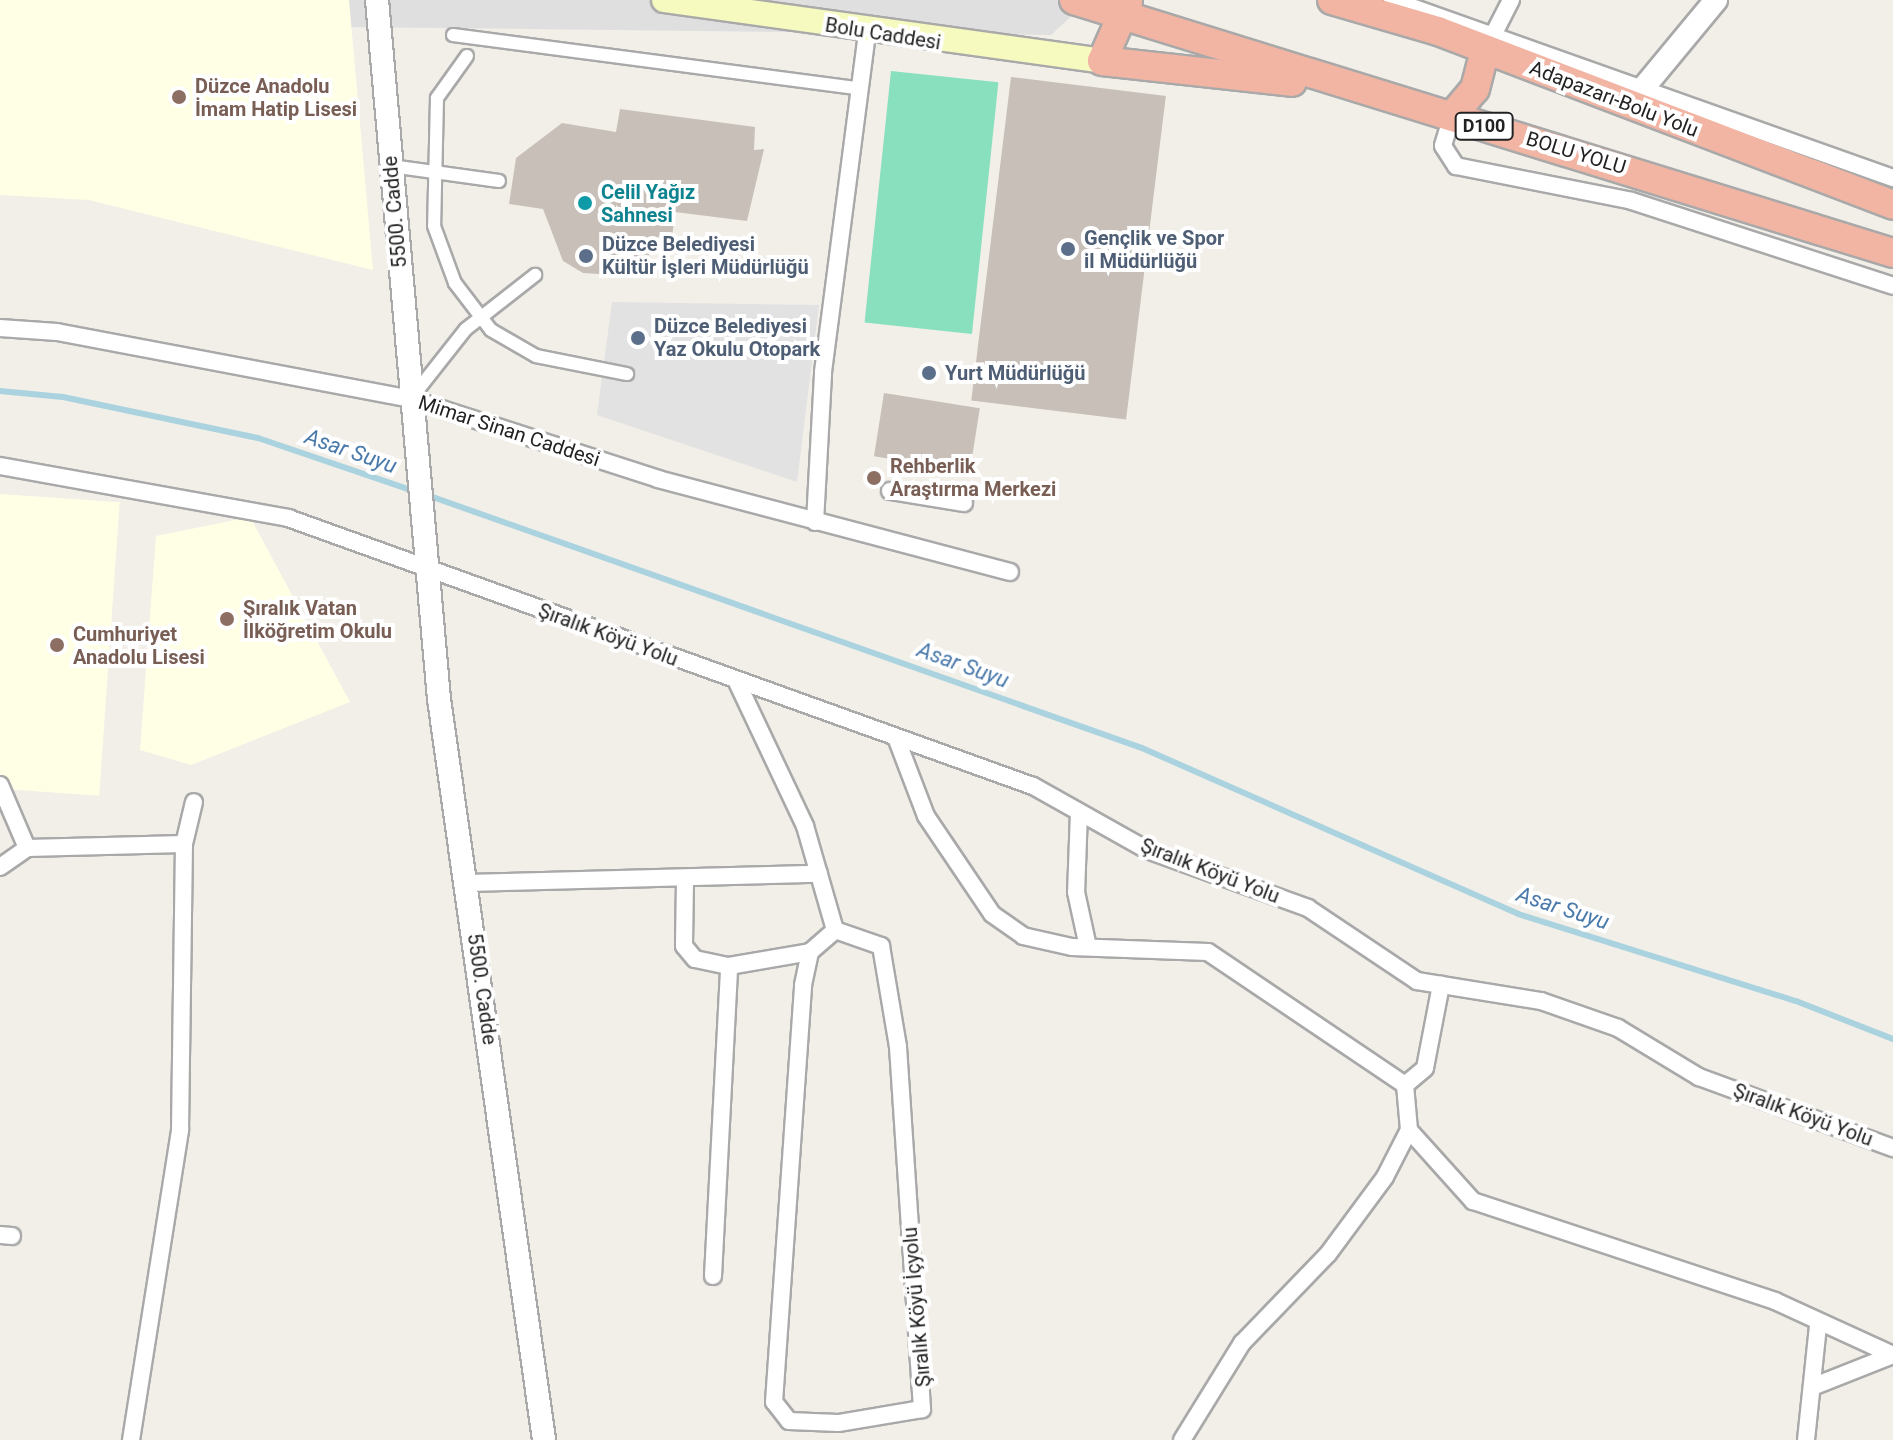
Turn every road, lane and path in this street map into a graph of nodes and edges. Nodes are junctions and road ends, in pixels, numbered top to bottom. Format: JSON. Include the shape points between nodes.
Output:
{"nodes":[{"id":1,"x":377,"y":0,"type":"edge"},
{"id":2,"x":664,"y":0,"type":"edge"},
{"id":3,"x":1074,"y":0,"type":"edge"},
{"id":4,"x":1332,"y":0,"type":"edge"},
{"id":5,"x":1392,"y":0,"type":"edge"},
{"id":6,"x":1511,"y":0,"type":"edge"},
{"id":7,"x":1716,"y":0,"type":"edge"},
{"id":8,"x":1126,"y":9,"type":"edge"},
{"id":9,"x":867,"y":32,"type":"junction"},
{"id":10,"x":453,"y":35,"type":"dead end"},
{"id":11,"x":1490,"y":40,"type":"junction"},
{"id":12,"x":467,"y":56,"type":"dead end"},
{"id":13,"x":1102,"y":61,"type":"junction"},
{"id":14,"x":858,"y":88,"type":"junction"},
{"id":15,"x":1364,"y":90,"type":"junction"},
{"id":16,"x":1637,"y":96,"type":"junction"},
{"id":17,"x":1452,"y":116,"type":"junction"},
{"id":18,"x":391,"y":166,"type":"junction"},
{"id":19,"x":435,"y":172,"type":"junction"},
{"id":20,"x":1893,"y":178,"type":"edge"},
{"id":21,"x":499,"y":181,"type":"dead end"},
{"id":22,"x":1893,"y":205,"type":"edge"},
{"id":23,"x":1893,"y":253,"type":"edge"},
{"id":24,"x":535,"y":275,"type":"dead end"},
{"id":25,"x":1893,"y":286,"type":"edge"},
{"id":26,"x":481,"y":317,"type":"junction"},
{"id":27,"x":0,"y":328,"type":"edge"},
{"id":28,"x":627,"y":374,"type":"dead end"},
{"id":29,"x":411,"y":399,"type":"junction"},
{"id":30,"x":0,"y":466,"type":"edge"},
{"id":31,"x":890,"y":491,"type":"dead end"},
{"id":32,"x":964,"y":503,"type":"dead end"},
{"id":33,"x":815,"y":522,"type":"junction"},
{"id":34,"x":428,"y":570,"type":"junction"},
{"id":35,"x":1010,"y":572,"type":"dead end"},
{"id":36,"x":737,"y":682,"type":"junction"},
{"id":37,"x":897,"y":740,"type":"junction"},
{"id":38,"x":0,"y":785,"type":"edge"},
{"id":39,"x":194,"y":802,"type":"dead end"},
{"id":40,"x":1079,"y":812,"type":"junction"},
{"id":41,"x":184,"y":844,"type":"junction"},
{"id":42,"x":27,"y":848,"type":"junction"},
{"id":43,"x":0,"y":867,"type":"edge"},
{"id":44,"x":819,"y":874,"type":"junction"},
{"id":45,"x":685,"y":881,"type":"junction"},
{"id":46,"x":466,"y":883,"type":"junction"},
{"id":47,"x":835,"y":930,"type":"junction"},
{"id":48,"x":1088,"y":947,"type":"junction"},
{"id":49,"x":810,"y":952,"type":"junction"},
{"id":50,"x":729,"y":966,"type":"junction"},
{"id":51,"x":1441,"y":985,"type":"junction"},
{"id":52,"x":1405,"y":1085,"type":"junction"},
{"id":53,"x":1409,"y":1130,"type":"junction"},
{"id":54,"x":1893,"y":1148,"type":"edge"},
{"id":55,"x":713,"y":1276,"type":"dead end"},
{"id":56,"x":1818,"y":1326,"type":"junction"},
{"id":57,"x":1893,"y":1355,"type":"edge"},
{"id":58,"x":1812,"y":1387,"type":"junction"},
{"id":59,"x":131,"y":1440,"type":"edge"},
{"id":60,"x":544,"y":1440,"type":"edge"},
{"id":61,"x":1182,"y":1440,"type":"edge"},
{"id":62,"x":1806,"y":1440,"type":"edge"}],
"edges":[{"from":1,"to":18,"type":"street","name":"5500. Cadde"},
{"from":2,"to":9,"type":"main road","name":"Bolu Caddesi"},
{"from":3,"to":8,"type":"highway","name":"BOLU YOLU","number":"D100"},
{"from":4,"to":11,"type":"highway","name":"Adapazarı-Bolu Yolu"},
{"from":5,"to":11,"type":"street"},
{"from":6,"to":11,"type":"street"},
{"from":7,"to":16,"type":"street"},
{"from":8,"to":13,"type":"highway"},
{"from":8,"to":15,"type":"highway","name":"BOLU YOLU","number":"D100"},
{"from":9,"to":13,"type":"main road","name":"Bolu Caddesi"},
{"from":9,"to":14,"type":"street"},
{"from":10,"to":14,"type":"street"},
{"from":11,"to":16,"type":"highway","name":"Adapazarı-Bolu Yolu"},
{"from":11,"to":17,"type":"highway","via":[[1475,89]]},
{"from":12,"to":19,"type":"street","via":[[437,98]]},
{"from":13,"to":15,"type":"highway"},
{"from":14,"to":33,"type":"street","via":[[823,372]]},
{"from":15,"to":17,"type":"highway","name":"BOLU YOLU","number":"D100"},
{"from":16,"to":20,"type":"street"},
{"from":16,"to":22,"type":"highway","name":"Adapazarı-Bolu Yolu"},
{"from":17,"to":23,"type":"highway","name":"BOLU YOLU","number":"D100"},
{"from":17,"to":25,"type":"street","via":[[1443,146],[1456,166],[1632,201]]},
{"from":18,"to":19,"type":"street"},
{"from":18,"to":29,"type":"street","name":"5500. Cadde"},
{"from":19,"to":21,"type":"street"},
{"from":19,"to":26,"type":"street","via":[[434,226],[455,283]]},
{"from":24,"to":26,"type":"street"},
{"from":26,"to":28,"type":"street","via":[[536,356]]},
{"from":26,"to":29,"type":"street"},
{"from":27,"to":29,"type":"street","name":"Mimar Sinan Caddesi","via":[[102,339]]},
{"from":29,"to":33,"type":"street","name":"Mimar Sinan Caddesi"},
{"from":29,"to":34,"type":"street","name":"5500. Cadde"},
{"from":30,"to":34,"type":"street","name":"Şıralık Köyü Yolu","via":[[288,518]]},
{"from":31,"to":32,"type":"street"},
{"from":33,"to":35,"type":"street","name":"Mimar Sinan Caddesi"},
{"from":34,"to":36,"type":"street","name":"Şıralık Köyü Yolu"},
{"from":34,"to":46,"type":"street","name":"5500. Cadde"},
{"from":36,"to":37,"type":"street","name":"Şıralık Köyü Yolu"},
{"from":36,"to":44,"type":"street","via":[[805,826]]},
{"from":37,"to":40,"type":"street","name":"Şıralık Köyü Yolu","via":[[1033,786]]},
{"from":37,"to":48,"type":"street","via":[[926,816],[992,914],[1023,936]]},
{"from":38,"to":42,"type":"street"},
{"from":39,"to":41,"type":"street"},
{"from":40,"to":48,"type":"street","via":[[1076,892]]},
{"from":40,"to":51,"type":"street","name":"Şıralık Köyü Yolu","via":[[1147,850],[1308,908],[1417,981]]},
{"from":41,"to":42,"type":"street"},
{"from":41,"to":59,"type":"street","via":[[180,1130]]},
{"from":42,"to":43,"type":"street"},
{"from":44,"to":45,"type":"street"},
{"from":44,"to":47,"type":"street"},
{"from":45,"to":46,"type":"street"},
{"from":45,"to":50,"type":"street","via":[[684,946],[695,959]]},
{"from":46,"to":60,"type":"street","name":"5500. Cadde"},
{"from":47,"to":49,"type":"street"},
{"from":47,"to":49,"type":"street","name":"Şıralık Köyü İçyolu","via":[[881,946],[898,1047],[926,1385],[922,1409],[893,1418],[789,1421],[774,1402],[786,1182]]},
{"from":48,"to":52,"type":"street","via":[[1208,952]]},
{"from":49,"to":50,"type":"street"},
{"from":50,"to":55,"type":"street"},
{"from":51,"to":52,"type":"street","via":[[1425,1068]]},
{"from":51,"to":54,"type":"street","name":"Şıralık Köyü Yolu","via":[[1541,1001],[1618,1028],[1699,1077]]},
{"from":52,"to":53,"type":"street"},
{"from":53,"to":56,"type":"street","via":[[1473,1201],[1775,1301]]},
{"from":53,"to":61,"type":"street","via":[[1328,1254],[1242,1343]]},
{"from":56,"to":57,"type":"street","via":[[1878,1343]]},
{"from":56,"to":58,"type":"street"},
{"from":57,"to":58,"type":"street"},
{"from":58,"to":62,"type":"street"}]}
